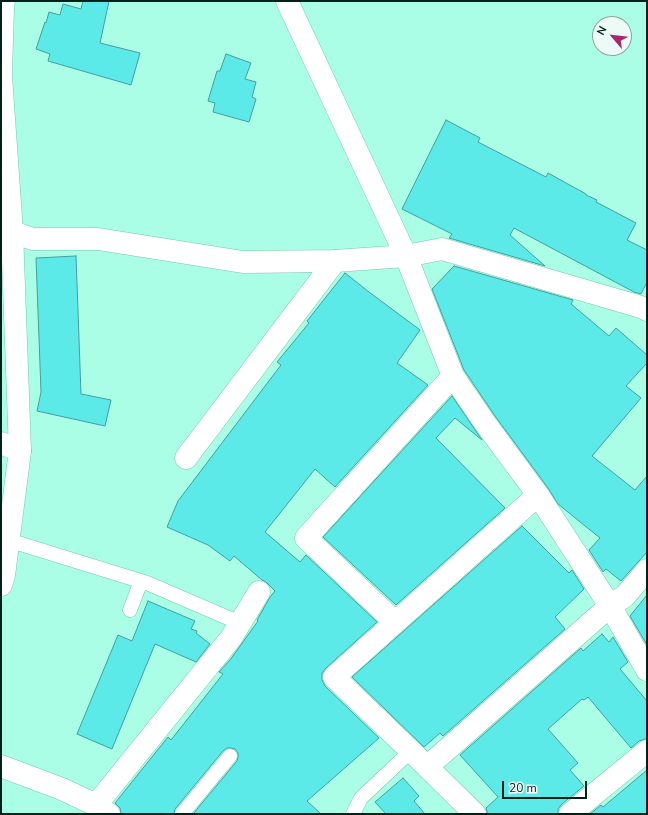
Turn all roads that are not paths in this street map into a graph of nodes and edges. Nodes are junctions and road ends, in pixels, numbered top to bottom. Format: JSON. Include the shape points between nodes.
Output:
{"nodes":[{"id":1,"x":4,"y":1,"type":"edge"},
{"id":2,"x":287,"y":1,"type":"edge"},
{"id":3,"x":1,"y":74,"type":"edge"},
{"id":4,"x":6,"y":231,"type":"edge"},
{"id":5,"x":406,"y":256,"type":"junction"},
{"id":6,"x":335,"y":261,"type":"junction"},
{"id":7,"x":647,"y":310,"type":"edge"},
{"id":8,"x":453,"y":376,"type":"junction"},
{"id":9,"x":10,"y":447,"type":"edge"},
{"id":10,"x":186,"y":458,"type":"dead end"},
{"id":11,"x":538,"y":495,"type":"junction"},
{"id":12,"x":8,"y":540,"type":"junction"},
{"id":13,"x":647,"y":570,"type":"edge"},
{"id":14,"x":141,"y":581,"type":"junction"},
{"id":15,"x":1,"y":585,"type":"edge"},
{"id":16,"x":259,"y":592,"type":"dead end"},
{"id":17,"x":610,"y":606,"type":"junction"},
{"id":18,"x":130,"y":610,"type":"dead end"},
{"id":19,"x":394,"y":622,"type":"junction"},
{"id":20,"x":240,"y":623,"type":"junction"},
{"id":21,"x":647,"y":670,"type":"edge"},
{"id":22,"x":411,"y":751,"type":"junction"},
{"id":23,"x":647,"y":751,"type":"edge"},
{"id":24,"x":230,"y":756,"type":"dead end"},
{"id":25,"x":1,"y":766,"type":"edge"},
{"id":26,"x":427,"y":767,"type":"junction"},
{"id":27,"x":102,"y":809,"type":"edge"},
{"id":28,"x":182,"y":814,"type":"edge"},
{"id":29,"x":353,"y":814,"type":"edge"},
{"id":30,"x":475,"y":814,"type":"edge"},
{"id":31,"x":570,"y":814,"type":"edge"}],
"edges":[{"from":1,"to":3,"type":"street"},
{"from":2,"to":5,"type":"street"},
{"from":3,"to":4,"type":"street"},
{"from":4,"to":6,"type":"street","via":[[33,239],[98,239],[243,262]]},
{"from":4,"to":9,"type":"street"},
{"from":5,"to":6,"type":"street"},
{"from":5,"to":7,"type":"street","via":[[442,249]]},
{"from":5,"to":8,"type":"street"},
{"from":6,"to":10,"type":"street"},
{"from":8,"to":11,"type":"street","via":[[484,423]]},
{"from":8,"to":19,"type":"street","via":[[306,538]]},
{"from":9,"to":12,"type":"street"},
{"from":11,"to":17,"type":"street"},
{"from":11,"to":19,"type":"street"},
{"from":12,"to":14,"type":"lane"},
{"from":12,"to":15,"type":"street"},
{"from":13,"to":17,"type":"street","via":[[626,596]]},
{"from":14,"to":18,"type":"lane"},
{"from":14,"to":20,"type":"lane"},
{"from":16,"to":20,"type":"street"},
{"from":17,"to":21,"type":"street"},
{"from":17,"to":26,"type":"street"},
{"from":19,"to":22,"type":"street","via":[[334,677]]},
{"from":20,"to":27,"type":"street"},
{"from":22,"to":26,"type":"street"},
{"from":22,"to":29,"type":"lane","via":[[360,798]]},
{"from":23,"to":31,"type":"street"},
{"from":24,"to":28,"type":"lane"},
{"from":25,"to":27,"type":"street","via":[[62,789]]},
{"from":26,"to":30,"type":"street"}]}
